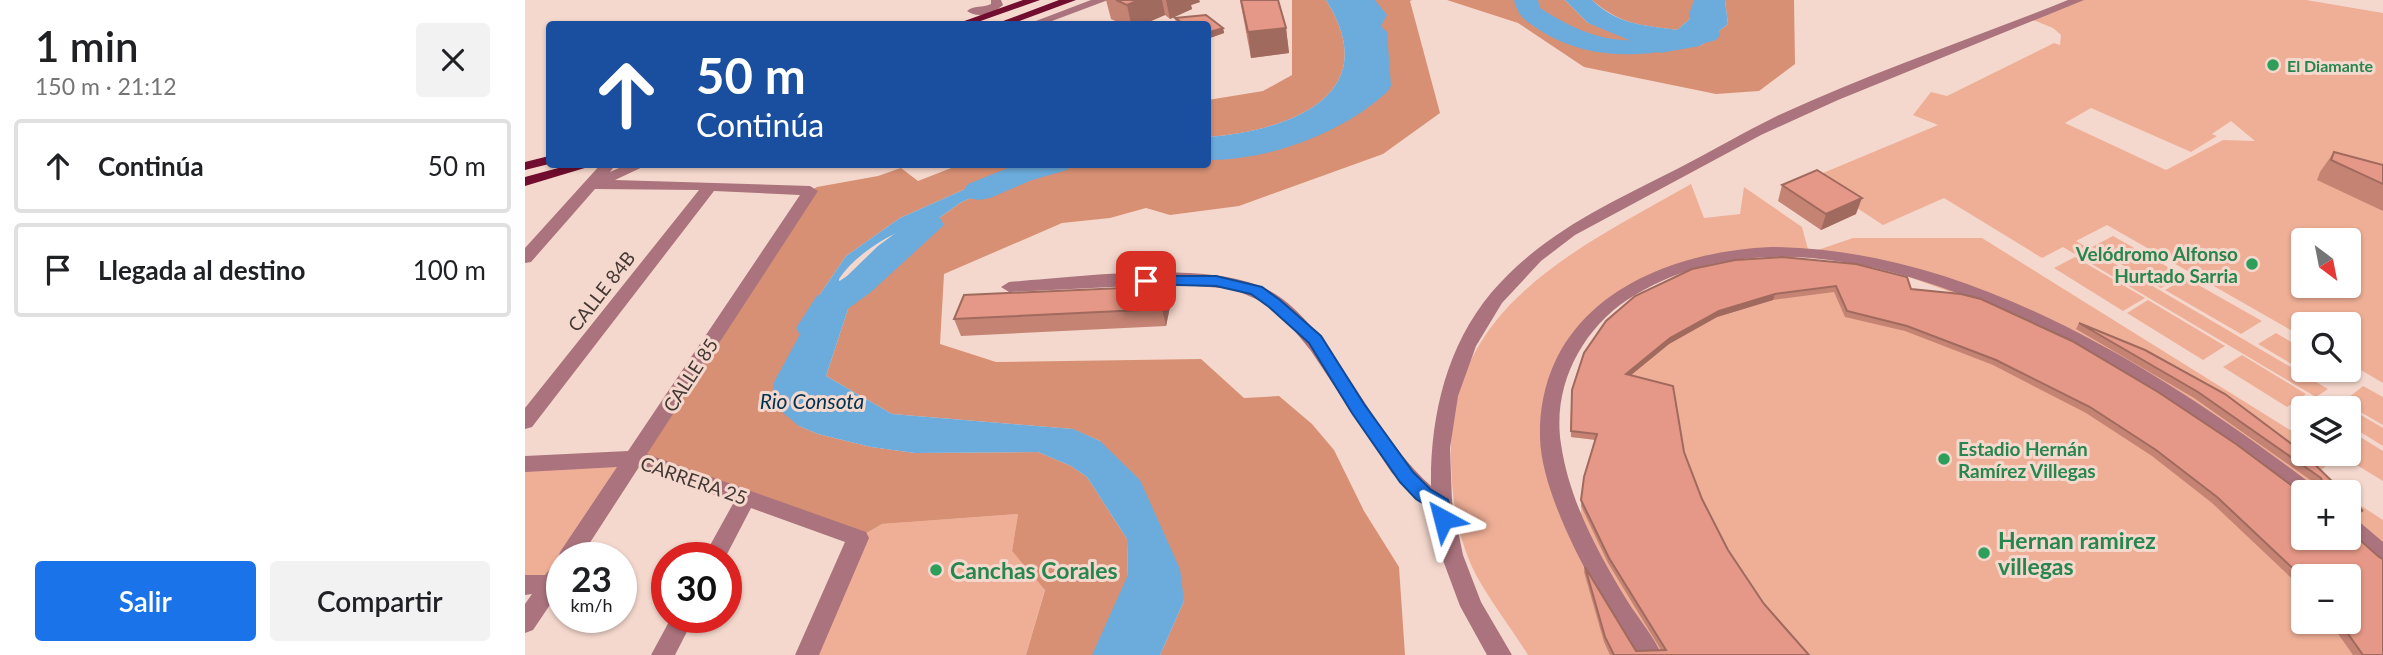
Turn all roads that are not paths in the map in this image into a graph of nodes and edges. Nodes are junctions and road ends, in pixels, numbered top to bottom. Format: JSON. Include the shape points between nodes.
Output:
{"nodes":[{"id":1,"x":1034,"y":0,"type":"edge"},
{"id":2,"x":1070,"y":0,"type":"edge"},
{"id":3,"x":1102,"y":0,"type":"edge"},
{"id":4,"x":2078,"y":0,"type":"edge"},
{"id":5,"x":962,"y":1,"type":"edge"},
{"id":6,"x":995,"y":1,"type":"edge"},
{"id":7,"x":1013,"y":13,"type":"junction"},
{"id":8,"x":989,"y":19,"type":"edge"},
{"id":9,"x":1047,"y":19,"type":"junction"},
{"id":10,"x":1042,"y":21,"type":"edge"},
{"id":11,"x":546,"y":161,"type":"edge"},
{"id":12,"x":525,"y":166,"type":"edge"},
{"id":13,"x":576,"y":168,"type":"edge"},
{"id":14,"x":606,"y":168,"type":"edge"},
{"id":15,"x":632,"y":168,"type":"edge"},
{"id":16,"x":525,"y":182,"type":"edge"},
{"id":17,"x":592,"y":184,"type":"junction"},
{"id":18,"x":710,"y":186,"type":"junction"},
{"id":19,"x":525,"y":258,"type":"edge"},
{"id":20,"x":1009,"y":287,"type":"dead end"},
{"id":21,"x":525,"y":422,"type":"edge"},
{"id":22,"x":636,"y":458,"type":"junction"},
{"id":23,"x":525,"y":464,"type":"edge"},
{"id":24,"x":2291,"y":480,"type":"edge"},
{"id":25,"x":746,"y":498,"type":"junction"},
{"id":26,"x":1441,"y":505,"type":"junction"},
{"id":27,"x":2361,"y":536,"type":"edge"},
{"id":28,"x":579,"y":542,"type":"edge"},
{"id":29,"x":723,"y":542,"type":"edge"},
{"id":30,"x":2383,"y":555,"type":"edge"},
{"id":31,"x":546,"y":579,"type":"edge"},
{"id":32,"x":525,"y":585,"type":"edge"},
{"id":33,"x":546,"y":591,"type":"edge"},
{"id":34,"x":525,"y":623,"type":"edge"},
{"id":35,"x":675,"y":633,"type":"edge"},
{"id":36,"x":663,"y":655,"type":"edge"},
{"id":37,"x":807,"y":655,"type":"edge"},
{"id":38,"x":1500,"y":655,"type":"edge"},
{"id":39,"x":1650,"y":655,"type":"edge"}],
"edges":[{"from":1,"to":7,"type":"main road"},
{"from":2,"to":7,"type":"main road"},
{"from":3,"to":9,"type":"street"},
{"from":4,"to":26,"type":"street","via":[[1796,113],[1615,205],[1536,257],[1497,298],[1462,352],[1439,448]]},
{"from":5,"to":8,"type":"street"},
{"from":6,"to":7,"type":"street"},
{"from":6,"to":8,"type":"street"},
{"from":7,"to":8,"type":"main road"},
{"from":7,"to":8,"type":"main road"},
{"from":7,"to":9,"type":"street"},
{"from":9,"to":10,"type":"street"},
{"from":11,"to":12,"type":"main road"},
{"from":13,"to":16,"type":"main road"},
{"from":14,"to":17,"type":"street"},
{"from":15,"to":17,"type":"street"},
{"from":17,"to":18,"type":"street"},
{"from":17,"to":19,"type":"street"},
{"from":18,"to":21,"type":"street","name":"CALLE 84B"},
{"from":18,"to":22,"type":"street","name":"CALLE 85","via":[[810,191]]},
{"from":20,"to":26,"type":"street","via":[[1216,281],[1256,291],[1315,340],[1406,477]]},
{"from":22,"to":23,"type":"street","name":"CARRERA 25"},
{"from":22,"to":25,"type":"street","name":"CARRERA 25"},
{"from":22,"to":28,"type":"street","name":"CALLE 85"},
{"from":24,"to":39,"type":"street","via":[[2151,384],[2042,325],[1972,294],[1889,267],[1809,253],[1753,253],[1701,261],[1632,288],[1595,315],[1568,351],[1552,394],[1550,443],[1555,469],[1598,569]]},
{"from":25,"to":29,"type":"street"},
{"from":25,"to":37,"type":"street","name":"CARRERA 25","via":[[858,538]]},
{"from":26,"to":38,"type":"street","via":[[1456,573]]},
{"from":27,"to":30,"type":"street"},
{"from":31,"to":32,"type":"street"},
{"from":33,"to":34,"type":"street"},
{"from":35,"to":36,"type":"street"}]}
